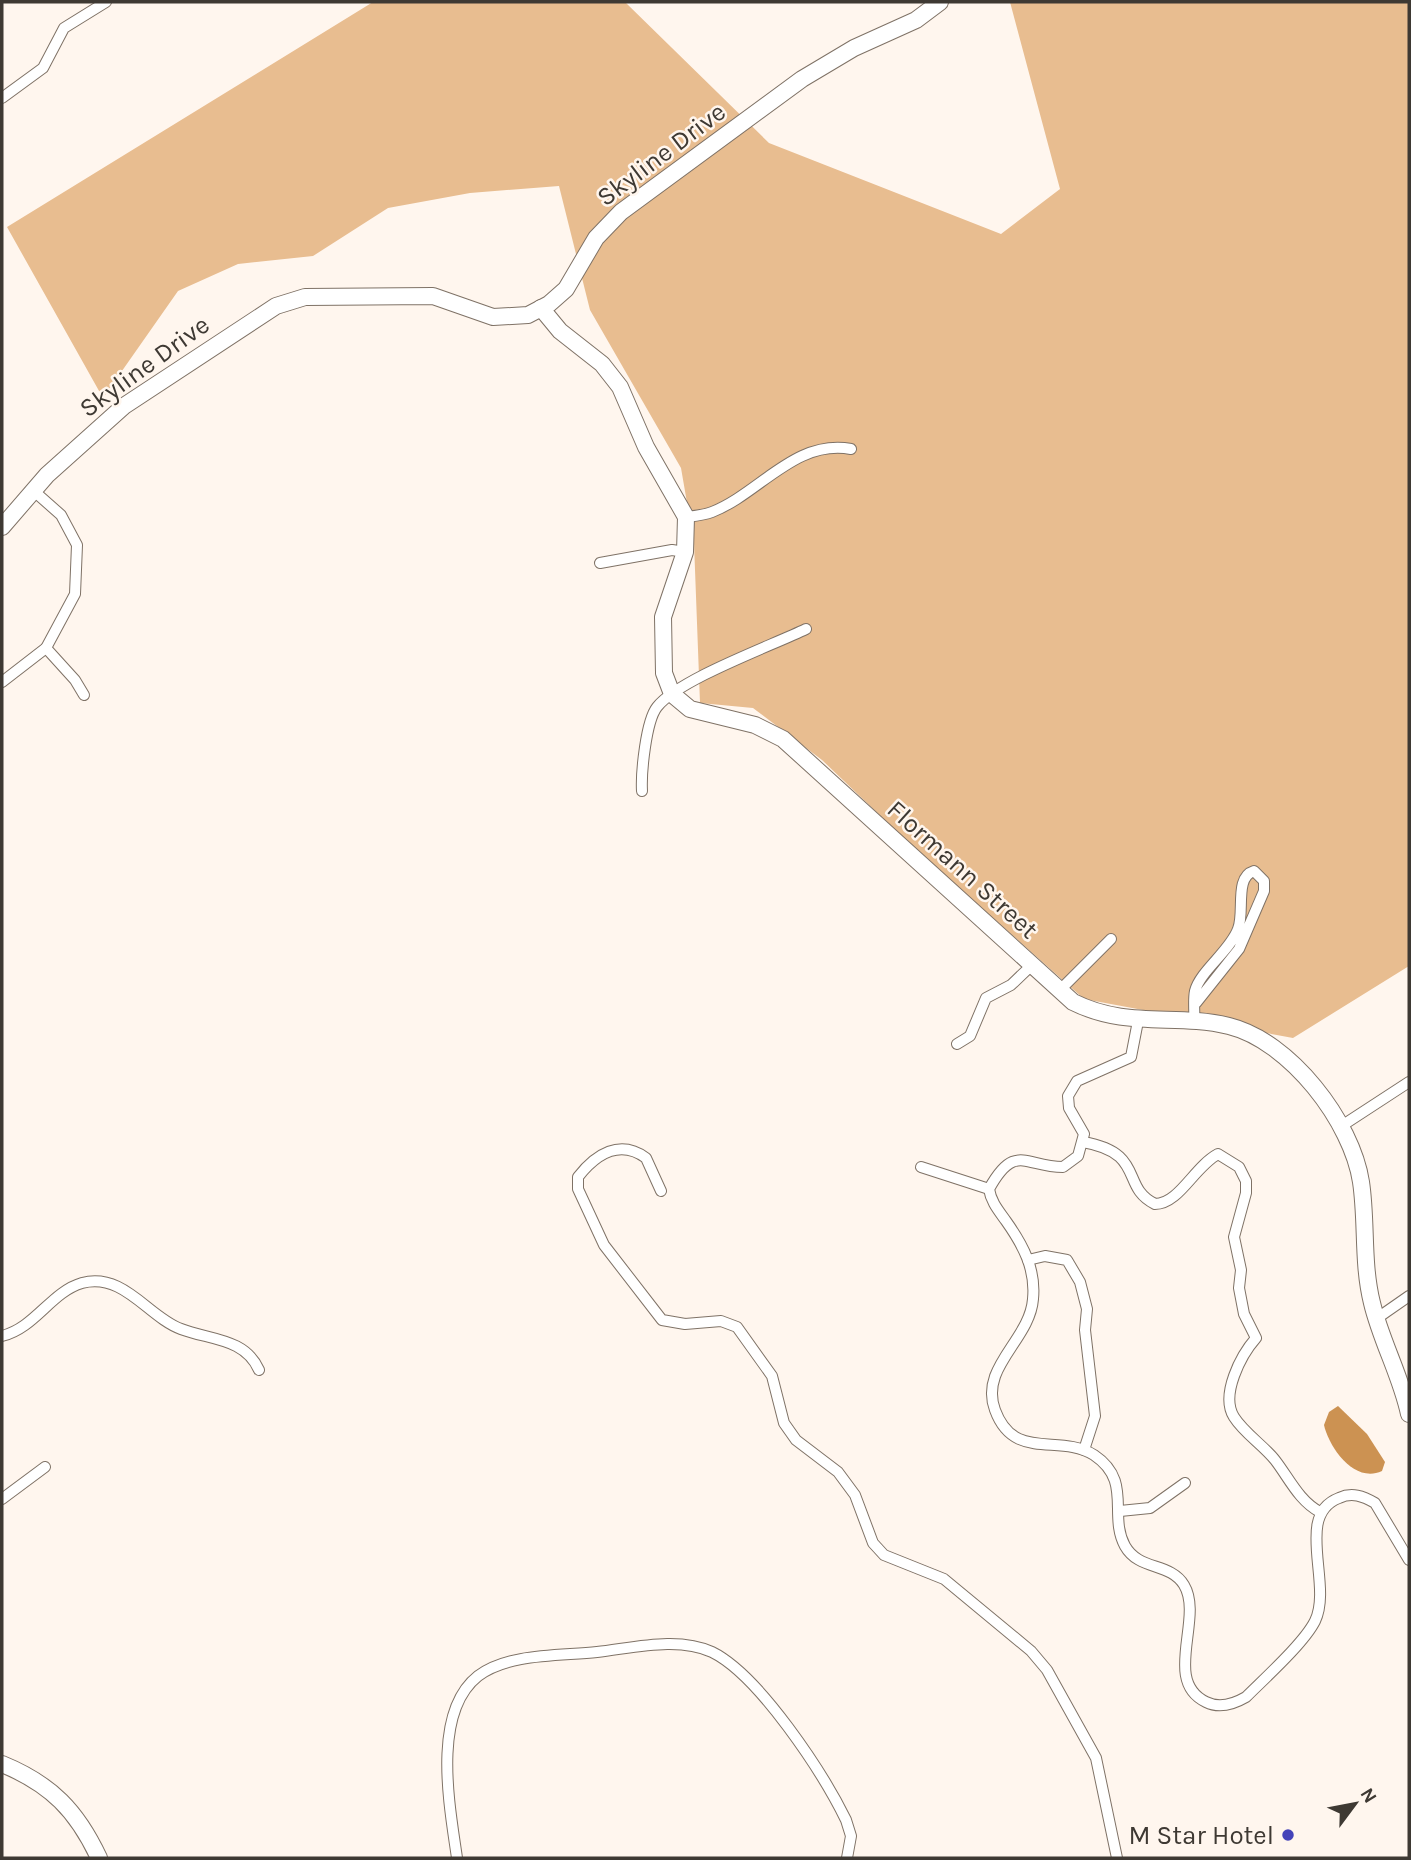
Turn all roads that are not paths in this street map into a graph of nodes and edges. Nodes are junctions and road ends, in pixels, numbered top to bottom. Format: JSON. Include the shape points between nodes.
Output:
{"nodes":[{"id":1,"x":106,"y":2,"type":"edge"},
{"id":2,"x":940,"y":2,"type":"edge"},
{"id":3,"x":2,"y":98,"type":"edge"},
{"id":4,"x":541,"y":309,"type":"junction"},
{"id":5,"x":851,"y":449,"type":"dead end"},
{"id":6,"x":35,"y":492,"type":"junction"},
{"id":7,"x":685,"y":517,"type":"junction"},
{"id":8,"x":2,"y":527,"type":"edge"},
{"id":9,"x":685,"y":552,"type":"junction"},
{"id":10,"x":600,"y":562,"type":"dead end"},
{"id":11,"x":806,"y":629,"type":"dead end"},
{"id":12,"x":46,"y":648,"type":"junction"},
{"id":13,"x":2,"y":682,"type":"edge"},
{"id":14,"x":672,"y":694,"type":"junction"},
{"id":15,"x":84,"y":695,"type":"dead end"},
{"id":16,"x":642,"y":791,"type":"dead end"},
{"id":17,"x":1111,"y":939,"type":"dead end"},
{"id":18,"x":1032,"y":965,"type":"junction"},
{"id":19,"x":1060,"y":990,"type":"junction"},
{"id":20,"x":1196,"y":1003,"type":"junction"},
{"id":21,"x":1138,"y":1021,"type":"junction"},
{"id":22,"x":1194,"y":1023,"type":"junction"},
{"id":23,"x":957,"y":1044,"type":"dead end"},
{"id":24,"x":1409,"y":1082,"type":"edge"},
{"id":25,"x":1340,"y":1127,"type":"junction"},
{"id":26,"x":1083,"y":1142,"type":"junction"},
{"id":27,"x":921,"y":1167,"type":"dead end"},
{"id":28,"x":989,"y":1189,"type":"junction"},
{"id":29,"x":661,"y":1191,"type":"dead end"},
{"id":30,"x":1028,"y":1260,"type":"junction"},
{"id":31,"x":1409,"y":1296,"type":"edge"},
{"id":32,"x":1376,"y":1319,"type":"junction"},
{"id":33,"x":2,"y":1336,"type":"edge"},
{"id":34,"x":259,"y":1370,"type":"dead end"},
{"id":35,"x":1409,"y":1414,"type":"edge"},
{"id":36,"x":1084,"y":1450,"type":"junction"},
{"id":37,"x":45,"y":1467,"type":"dead end"},
{"id":38,"x":1185,"y":1483,"type":"dead end"},
{"id":39,"x":2,"y":1499,"type":"edge"},
{"id":40,"x":1120,"y":1511,"type":"junction"},
{"id":41,"x":1320,"y":1512,"type":"junction"},
{"id":42,"x":1409,"y":1560,"type":"edge"},
{"id":43,"x":2,"y":1764,"type":"edge"},
{"id":44,"x":99,"y":1858,"type":"edge"},
{"id":45,"x":457,"y":1858,"type":"edge"},
{"id":46,"x":847,"y":1858,"type":"edge"},
{"id":47,"x":1117,"y":1858,"type":"edge"}],
"edges":[{"from":1,"to":3,"type":"street","via":[[64,28],[43,68]]},
{"from":2,"to":4,"type":"street","name":"Skyline Drive","via":[[916,20],[854,48],[802,79],[621,212],[596,238],[566,289]]},
{"from":4,"to":6,"type":"street","name":"Skyline Drive","via":[[505,318],[433,296],[305,297],[276,306],[124,406],[54,468]]},
{"from":4,"to":7,"type":"street","via":[[560,331],[596,358],[620,387],[646,447]]},
{"from":5,"to":7,"type":"street","via":[[838,446],[813,451],[711,512]]},
{"from":6,"to":8,"type":"street","name":"Skyline Drive"},
{"from":6,"to":12,"type":"street","via":[[61,516],[77,545],[75,594]]},
{"from":7,"to":9,"type":"street"},
{"from":9,"to":10,"type":"street","via":[[672,550]]},
{"from":9,"to":14,"type":"street","via":[[663,617],[664,673]]},
{"from":11,"to":14,"type":"street","via":[[695,678]]},
{"from":12,"to":13,"type":"street"},
{"from":12,"to":15,"type":"street"},
{"from":14,"to":16,"type":"street","via":[[651,719]]},
{"from":14,"to":18,"type":"street","name":"Flormann Street","via":[[690,709],[755,725],[783,739]]},
{"from":17,"to":19,"type":"street"},
{"from":18,"to":19,"type":"street","name":"Flormann Street"},
{"from":18,"to":23,"type":"street","via":[[1011,985],[986,998],[970,1036]]},
{"from":19,"to":21,"type":"street","name":"Flormann Street","via":[[1093,1012]]},
{"from":20,"to":20,"type":"street","via":[[1239,949],[1264,891],[1264,881],[1254,871],[1241,884],[1242,916],[1237,933],[1199,982]]},
{"from":20,"to":22,"type":"street"},
{"from":21,"to":22,"type":"street","name":"Flormann Street"},
{"from":21,"to":26,"type":"street","via":[[1131,1057],[1077,1081],[1068,1096]]},
{"from":22,"to":25,"type":"street","name":"Flormann Street","via":[[1229,1026],[1268,1043],[1302,1071]]},
{"from":24,"to":25,"type":"street"},
{"from":25,"to":32,"type":"street","name":"Flormann Street","via":[[1361,1181],[1366,1266]]},
{"from":26,"to":28,"type":"street","via":[[1071,1164],[1054,1167],[1026,1159],[1016,1161],[1000,1170]]},
{"from":26,"to":41,"type":"street","via":[[1121,1156],[1141,1194],[1155,1204],[1171,1200],[1200,1165],[1219,1154],[1239,1167],[1246,1194],[1234,1247],[1241,1270],[1244,1314],[1256,1338],[1245,1350],[1230,1406],[1234,1417],[1274,1459],[1307,1505]]},
{"from":27,"to":28,"type":"street"},
{"from":28,"to":30,"type":"street"},
{"from":29,"to":47,"type":"street","via":[[646,1158],[626,1148],[596,1157],[578,1177],[578,1189],[604,1245],[662,1320],[685,1324],[721,1321],[746,1336],[772,1376],[784,1423],[796,1440],[849,1486],[873,1544],[884,1555],[944,1579],[1031,1651],[1047,1670],[1096,1758]]},
{"from":30,"to":36,"type":"street","via":[[1045,1256],[1067,1260],[1084,1293],[1095,1416]]},
{"from":30,"to":36,"type":"street","via":[[1034,1288],[1031,1314],[993,1379],[994,1407],[1004,1427],[1016,1437]]},
{"from":31,"to":32,"type":"street"},
{"from":32,"to":35,"type":"street","name":"Flormann Street"},
{"from":33,"to":34,"type":"street","via":[[30,1324],[69,1289],[83,1283],[107,1284],[126,1290],[180,1329],[230,1342],[256,1362]]},
{"from":36,"to":40,"type":"street","via":[[1108,1468],[1118,1490]]},
{"from":37,"to":39,"type":"street"},
{"from":38,"to":40,"type":"street","via":[[1150,1508]]},
{"from":40,"to":41,"type":"street","via":[[1119,1532],[1130,1555],[1169,1571],[1184,1585],[1191,1607],[1187,1676],[1196,1695],[1215,1706],[1247,1697],[1315,1622],[1321,1596],[1315,1535]]},
{"from":41,"to":42,"type":"street","via":[[1342,1496],[1365,1498],[1382,1512]]},
{"from":43,"to":44,"type":"street","via":[[68,1805]]},
{"from":45,"to":46,"type":"street","via":[[447,1785],[450,1733],[456,1706],[479,1675],[515,1661],[683,1644],[711,1652],[757,1686],[846,1821],[851,1836]]}]}
